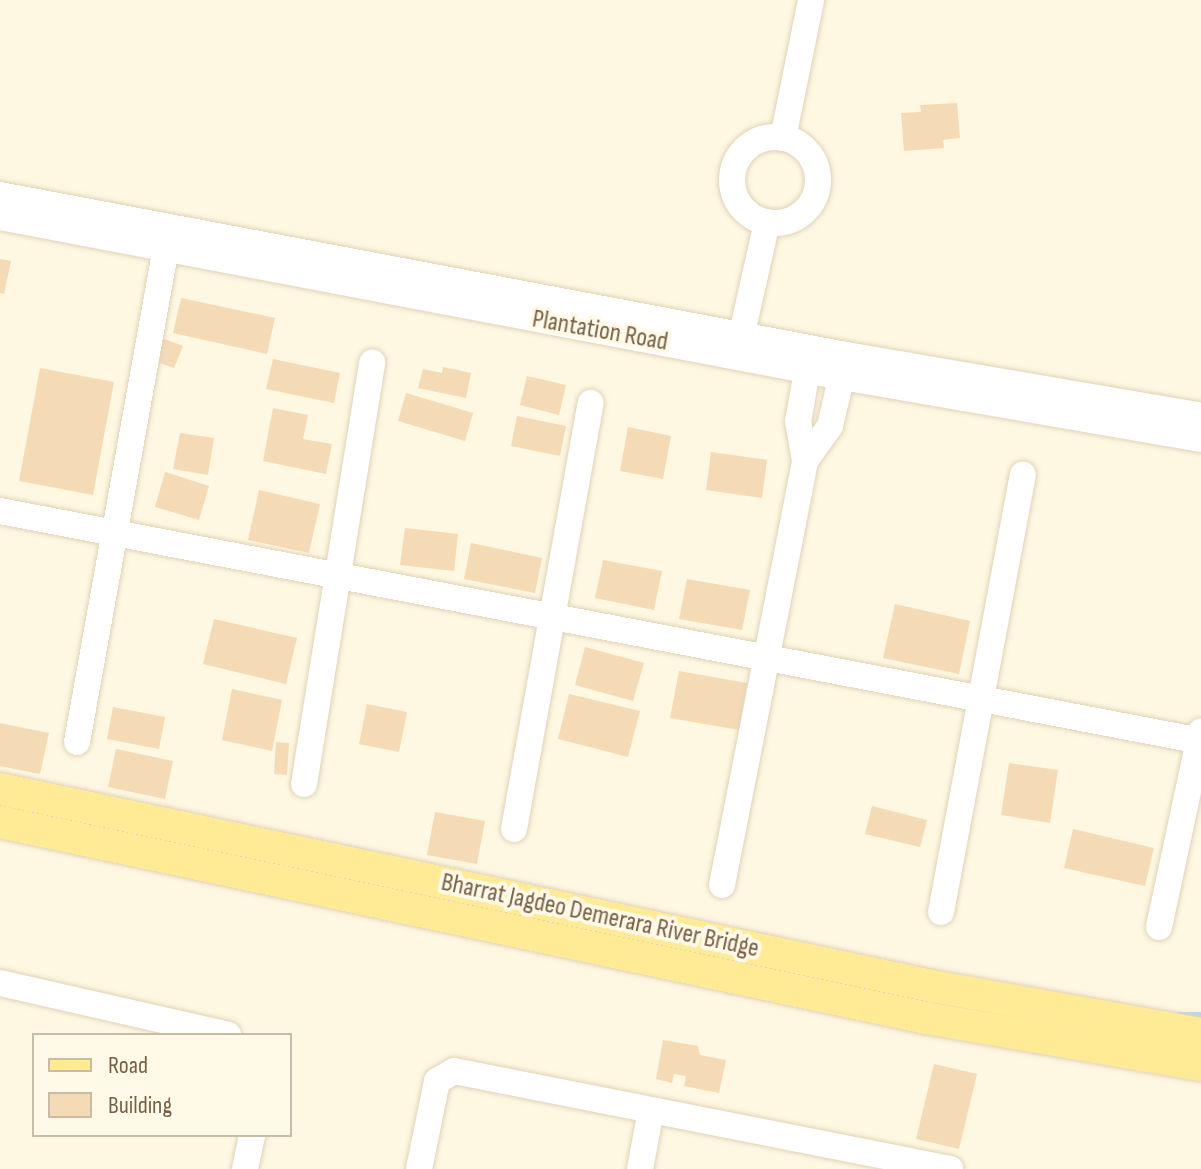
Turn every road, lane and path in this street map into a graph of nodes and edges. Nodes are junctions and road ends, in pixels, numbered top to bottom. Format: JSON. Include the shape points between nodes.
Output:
{"nodes":[{"id":1,"x":811,"y":0,"type":"edge"},
{"id":2,"x":783,"y":138,"type":"junction"},
{"id":3,"x":0,"y":195,"type":"edge"},
{"id":4,"x":0,"y":217,"type":"edge"},
{"id":5,"x":767,"y":222,"type":"junction"},
{"id":6,"x":165,"y":251,"type":"junction"},
{"id":7,"x":739,"y":345,"type":"junction"},
{"id":8,"x":809,"y":359,"type":"junction"},
{"id":9,"x":372,"y":362,"type":"dead end"},
{"id":10,"x":844,"y":366,"type":"junction"},
{"id":11,"x":591,"y":403,"type":"dead end"},
{"id":12,"x":1201,"y":416,"type":"edge"},
{"id":13,"x":1201,"y":439,"type":"edge"},
{"id":14,"x":805,"y":461,"type":"junction"},
{"id":15,"x":1023,"y":475,"type":"dead end"},
{"id":16,"x":0,"y":511,"type":"edge"},
{"id":17,"x":114,"y":533,"type":"junction"},
{"id":18,"x":335,"y":576,"type":"junction"},
{"id":19,"x":552,"y":617,"type":"junction"},
{"id":20,"x":764,"y":658,"type":"junction"},
{"id":21,"x":983,"y":700,"type":"junction"},
{"id":22,"x":1201,"y":737,"type":"edge"},
{"id":23,"x":77,"y":742,"type":"dead end"},
{"id":24,"x":304,"y":784,"type":"dead end"},
{"id":25,"x":0,"y":789,"type":"edge"},
{"id":26,"x":0,"y":822,"type":"edge"},
{"id":27,"x":514,"y":829,"type":"dead end"},
{"id":28,"x":722,"y":885,"type":"dead end"},
{"id":29,"x":941,"y":912,"type":"dead end"},
{"id":30,"x":1159,"y":927,"type":"dead end"},
{"id":31,"x":0,"y":983,"type":"edge"},
{"id":32,"x":219,"y":1033,"type":"edge"},
{"id":33,"x":1201,"y":1034,"type":"edge"},
{"id":34,"x":1201,"y":1065,"type":"edge"},
{"id":35,"x":651,"y":1110,"type":"junction"},
{"id":36,"x":252,"y":1137,"type":"edge"},
{"id":37,"x":869,"y":1161,"type":"edge"},
{"id":38,"x":245,"y":1169,"type":"edge"},
{"id":39,"x":419,"y":1169,"type":"edge"},
{"id":40,"x":640,"y":1169,"type":"edge"},
{"id":41,"x":950,"y":1169,"type":"edge"}],
"edges":[{"from":1,"to":2,"type":"street"},
{"from":2,"to":5,"type":"street","via":[[751,145],[733,172],[739,204]]},
{"from":2,"to":5,"type":"street","via":[[811,157],[817,189],[799,216]]},
{"from":3,"to":7,"type":"street","name":"Plantation Road"},
{"from":4,"to":6,"type":"street","name":"Plantation Road"},
{"from":5,"to":7,"type":"street"},
{"from":6,"to":7,"type":"street","name":"Plantation Road"},
{"from":6,"to":17,"type":"street"},
{"from":7,"to":8,"type":"street","name":"Plantation Road"},
{"from":8,"to":10,"type":"street","name":"Plantation Road"},
{"from":8,"to":14,"type":"street","via":[[798,422]]},
{"from":9,"to":18,"type":"street"},
{"from":10,"to":12,"type":"street","name":"Plantation Road"},
{"from":10,"to":13,"type":"street","name":"Plantation Road"},
{"from":10,"to":14,"type":"street","via":[[830,426]]},
{"from":11,"to":19,"type":"street"},
{"from":14,"to":20,"type":"street"},
{"from":15,"to":21,"type":"street"},
{"from":16,"to":17,"type":"street"},
{"from":17,"to":18,"type":"street"},
{"from":17,"to":23,"type":"street"},
{"from":18,"to":19,"type":"street"},
{"from":18,"to":24,"type":"street"},
{"from":19,"to":20,"type":"street"},
{"from":19,"to":27,"type":"street"},
{"from":20,"to":21,"type":"street"},
{"from":20,"to":28,"type":"street"},
{"from":21,"to":22,"type":"street"},
{"from":21,"to":29,"type":"street"},
{"from":22,"to":30,"type":"street"},
{"from":25,"to":33,"type":"main road","name":"Bharrat Jagdeo Demerara River Bridge","via":[[932,986]]},
{"from":26,"to":34,"type":"main road","name":"Bharrat Jagdeo Demerara River Bridge","via":[[926,1018]]},
{"from":31,"to":32,"type":"street"},
{"from":35,"to":37,"type":"street"},
{"from":35,"to":39,"type":"street","via":[[454,1071],[437,1081]]},
{"from":35,"to":40,"type":"street"},
{"from":36,"to":38,"type":"street"},
{"from":37,"to":41,"type":"street"}]}
